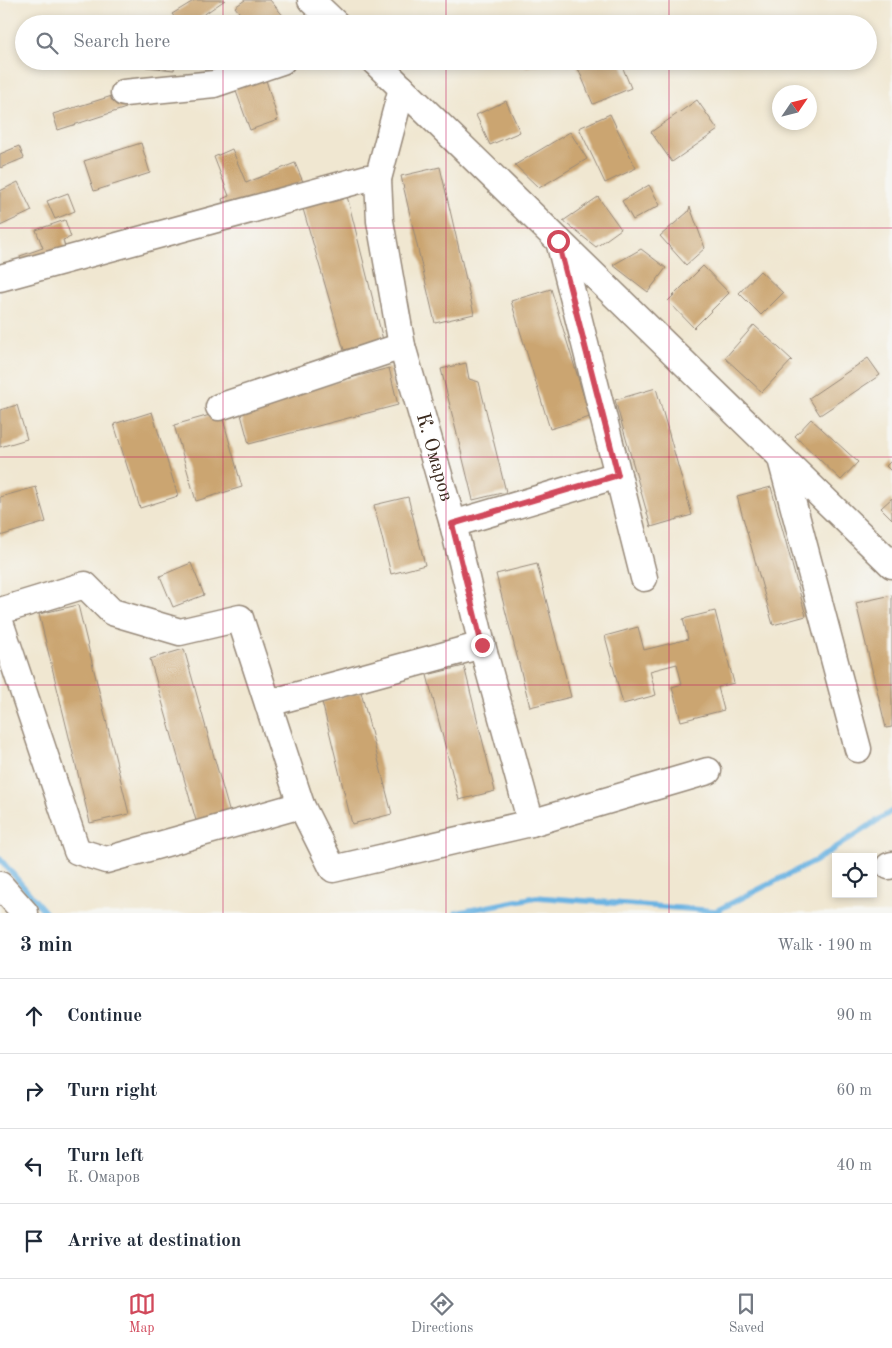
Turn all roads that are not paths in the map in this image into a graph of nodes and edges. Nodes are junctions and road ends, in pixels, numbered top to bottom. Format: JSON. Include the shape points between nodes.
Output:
{"nodes":[{"id":1,"x":311,"y":0,"type":"edge"},
{"id":2,"x":327,"y":15,"type":"edge"},
{"id":3,"x":255,"y":70,"type":"edge"},
{"id":4,"x":383,"y":70,"type":"edge"},
{"id":5,"x":402,"y":88,"type":"junction"},
{"id":6,"x":124,"y":93,"type":"dead end"},
{"id":7,"x":378,"y":179,"type":"junction"},
{"id":8,"x":558,"y":241,"type":"junction"},
{"id":9,"x":0,"y":278,"type":"edge"},
{"id":10,"x":402,"y":346,"type":"junction"},
{"id":11,"x":218,"y":407,"type":"dead end"},
{"id":12,"x":781,"y":458,"type":"junction"},
{"id":13,"x":618,"y":475,"type":"junction"},
{"id":14,"x":452,"y":524,"type":"junction"},
{"id":15,"x":892,"y":565,"type":"edge"},
{"id":16,"x":644,"y":578,"type":"dead end"},
{"id":17,"x":0,"y":611,"type":"edge"},
{"id":18,"x":0,"y":622,"type":"edge"},
{"id":19,"x":482,"y":645,"type":"junction"},
{"id":20,"x":269,"y":703,"type":"junction"},
{"id":21,"x":858,"y":749,"type":"dead end"},
{"id":22,"x":708,"y":771,"type":"dead end"},
{"id":23,"x":301,"y":805,"type":"junction"},
{"id":24,"x":531,"y":823,"type":"junction"},
{"id":25,"x":0,"y":885,"type":"edge"},
{"id":26,"x":24,"y":913,"type":"edge"}],
"edges":[{"from":1,"to":2,"type":"street"},
{"from":3,"to":6,"type":"street","via":[[214,84]]},
{"from":4,"to":5,"type":"street"},
{"from":5,"to":7,"type":"street","name":"К. Омаров"},
{"from":5,"to":8,"type":"street"},
{"from":7,"to":9,"type":"street","via":[[368,178],[280,200]]},
{"from":7,"to":10,"type":"street","name":"К. Омаров","via":[[380,221]]},
{"from":8,"to":12,"type":"street"},
{"from":8,"to":13,"type":"street"},
{"from":10,"to":11,"type":"street"},
{"from":10,"to":14,"type":"street","name":"К. Омаров"},
{"from":12,"to":15,"type":"street"},
{"from":12,"to":21,"type":"street"},
{"from":13,"to":14,"type":"street"},
{"from":13,"to":16,"type":"street"},
{"from":14,"to":19,"type":"street","name":"К. Омаров"},
{"from":17,"to":20,"type":"street","via":[[86,585],[112,612],[180,632],[240,618]]},
{"from":18,"to":23,"type":"street","via":[[77,851],[106,860]]},
{"from":19,"to":20,"type":"street"},
{"from":19,"to":24,"type":"street","name":"К. Омаров"},
{"from":20,"to":23,"type":"street"},
{"from":22,"to":24,"type":"street"},
{"from":23,"to":24,"type":"street","via":[[333,869]]},
{"from":25,"to":26,"type":"street"}]}
